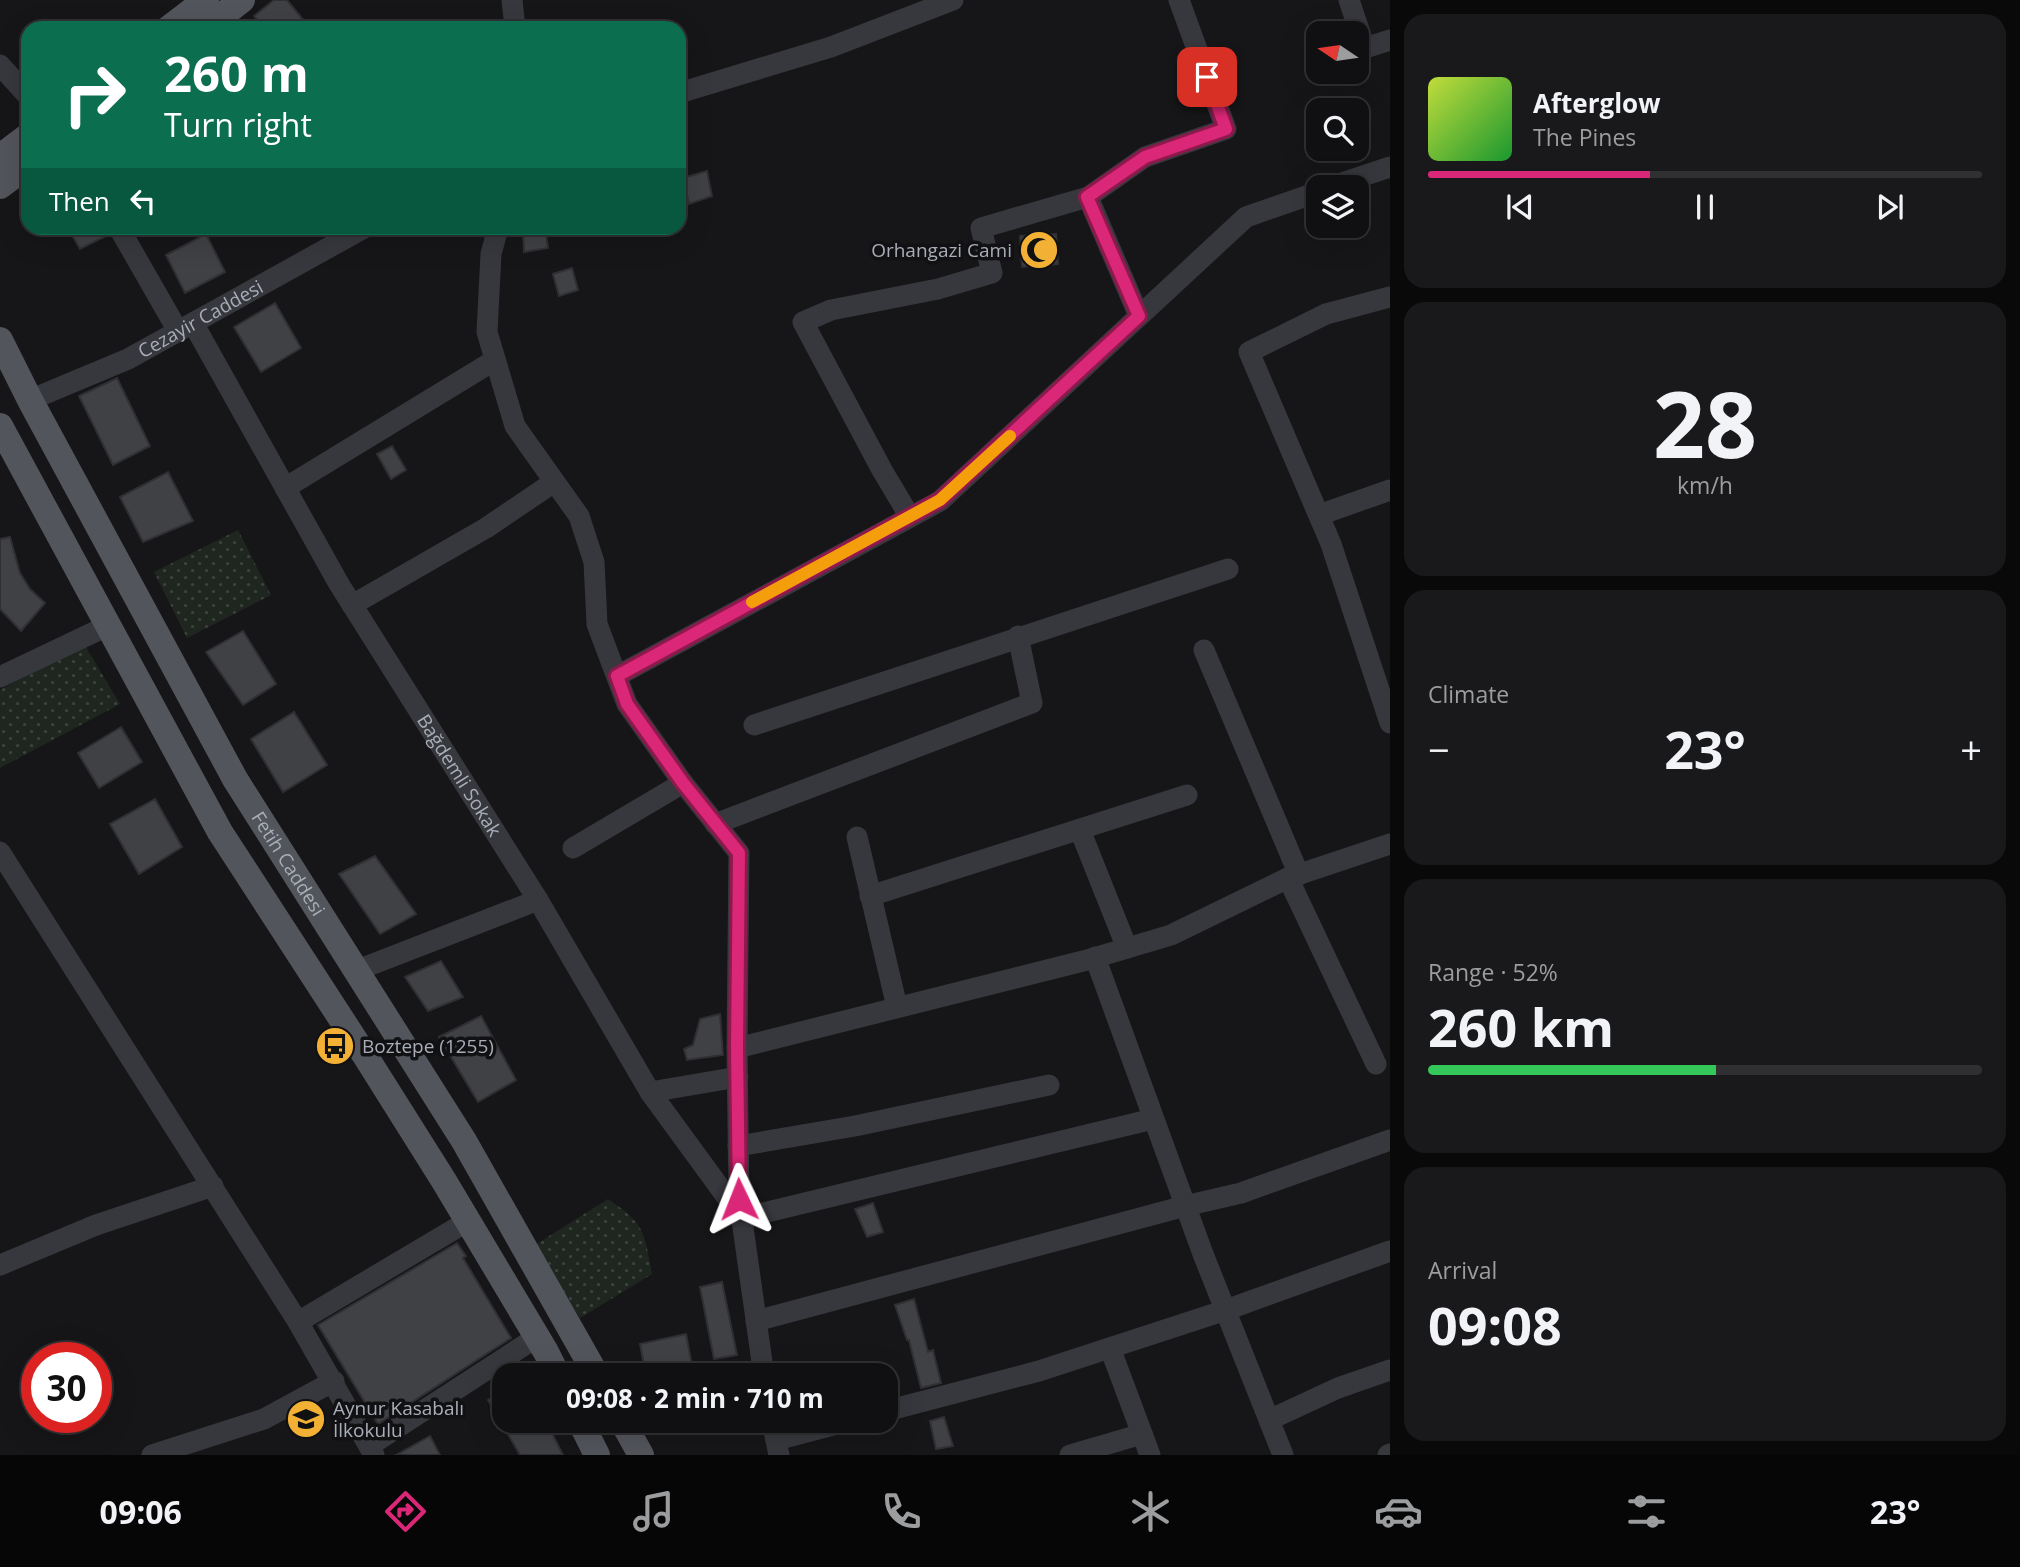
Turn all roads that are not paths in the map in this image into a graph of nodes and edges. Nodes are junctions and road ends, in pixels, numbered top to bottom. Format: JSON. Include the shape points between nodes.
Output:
{"nodes":[{"id":1,"x":206,"y":0,"type":"edge"},
{"id":2,"x":242,"y":0,"type":"edge"},
{"id":3,"x":512,"y":0,"type":"edge"},
{"id":4,"x":953,"y":0,"type":"edge"},
{"id":5,"x":1179,"y":0,"type":"edge"},
{"id":6,"x":1349,"y":0,"type":"edge"},
{"id":7,"x":907,"y":8,"type":"edge"},
{"id":8,"x":178,"y":21,"type":"edge"},
{"id":9,"x":215,"y":21,"type":"edge"},
{"id":10,"x":514,"y":21,"type":"edge"},
{"id":11,"x":1390,"y":40,"type":"edge"},
{"id":12,"x":0,"y":65,"type":"edge"},
{"id":13,"x":21,"y":88,"type":"edge"},
{"id":14,"x":686,"y":91,"type":"edge"},
{"id":15,"x":21,"y":147,"type":"edge"},
{"id":16,"x":1390,"y":167,"type":"edge"},
{"id":17,"x":7,"y":170,"type":"edge"},
{"id":18,"x":1366,"y":175,"type":"edge"},
{"id":19,"x":1306,"y":195,"type":"edge"},
{"id":20,"x":1087,"y":197,"type":"junction"},
{"id":21,"x":124,"y":235,"type":"edge"},
{"id":22,"x":351,"y":235,"type":"edge"},
{"id":23,"x":496,"y":235,"type":"edge"},
{"id":24,"x":1390,"y":297,"type":"edge"},
{"id":25,"x":1139,"y":316,"type":"junction"},
{"id":26,"x":185,"y":327,"type":"junction"},
{"id":27,"x":0,"y":340,"type":"edge"},
{"id":28,"x":495,"y":360,"type":"junction"},
{"id":29,"x":30,"y":400,"type":"junction"},
{"id":30,"x":0,"y":426,"type":"edge"},
{"id":31,"x":554,"y":482,"type":"junction"},
{"id":32,"x":285,"y":488,"type":"junction"},
{"id":33,"x":1390,"y":490,"type":"edge"},
{"id":34,"x":1319,"y":515,"type":"junction"},
{"id":35,"x":910,"y":517,"type":"junction"},
{"id":36,"x":1228,"y":569,"type":"dead end"},
{"id":37,"x":352,"y":605,"type":"junction"},
{"id":38,"x":107,"y":626,"type":"junction"},
{"id":39,"x":1018,"y":636,"type":"junction"},
{"id":40,"x":1204,"y":650,"type":"dead end"},
{"id":41,"x":617,"y":676,"type":"junction"},
{"id":42,"x":0,"y":677,"type":"edge"},
{"id":43,"x":1390,"y":723,"type":"edge"},
{"id":44,"x":754,"y":725,"type":"dead end"},
{"id":45,"x":683,"y":783,"type":"junction"},
{"id":46,"x":1187,"y":795,"type":"dead end"},
{"id":47,"x":715,"y":824,"type":"junction"},
{"id":48,"x":1080,"y":830,"type":"junction"},
{"id":49,"x":857,"y":837,"type":"dead end"},
{"id":50,"x":1390,"y":844,"type":"edge"},
{"id":51,"x":573,"y":848,"type":"dead end"},
{"id":52,"x":0,"y":852,"type":"edge"},
{"id":53,"x":1294,"y":877,"type":"junction"},
{"id":54,"x":870,"y":896,"type":"junction"},
{"id":55,"x":538,"y":900,"type":"junction"},
{"id":56,"x":1127,"y":948,"type":"junction"},
{"id":57,"x":1095,"y":957,"type":"junction"},
{"id":58,"x":355,"y":971,"type":"junction"},
{"id":59,"x":897,"y":1007,"type":"junction"},
{"id":60,"x":737,"y":1048,"type":"junction"},
{"id":61,"x":1376,"y":1064,"type":"dead end"},
{"id":62,"x":738,"y":1077,"type":"junction"},
{"id":63,"x":1049,"y":1085,"type":"dead end"},
{"id":64,"x":650,"y":1092,"type":"junction"},
{"id":65,"x":1153,"y":1119,"type":"junction"},
{"id":66,"x":1390,"y":1140,"type":"edge"},
{"id":67,"x":738,"y":1146,"type":"junction"},
{"id":68,"x":213,"y":1186,"type":"junction"},
{"id":69,"x":1185,"y":1206,"type":"junction"},
{"id":70,"x":742,"y":1217,"type":"junction"},
{"id":71,"x":468,"y":1221,"type":"junction"},
{"id":72,"x":1390,"y":1251,"type":"edge"},
{"id":73,"x":0,"y":1265,"type":"edge"},
{"id":74,"x":1226,"y":1310,"type":"junction"},
{"id":75,"x":757,"y":1321,"type":"junction"},
{"id":76,"x":298,"y":1322,"type":"junction"},
{"id":77,"x":537,"y":1337,"type":"junction"},
{"id":78,"x":1110,"y":1348,"type":"junction"},
{"id":79,"x":551,"y":1363,"type":"edge"},
{"id":80,"x":590,"y":1363,"type":"edge"},
{"id":81,"x":762,"y":1363,"type":"edge"},
{"id":82,"x":1390,"y":1370,"type":"edge"},
{"id":83,"x":334,"y":1381,"type":"junction"},
{"id":84,"x":898,"y":1408,"type":"edge"},
{"id":85,"x":1269,"y":1420,"type":"junction"},
{"id":86,"x":586,"y":1433,"type":"edge"},
{"id":87,"x":629,"y":1433,"type":"edge"},
{"id":88,"x":800,"y":1433,"type":"edge"},
{"id":89,"x":1142,"y":1434,"type":"junction"},
{"id":90,"x":776,"y":1439,"type":"edge"},
{"id":91,"x":372,"y":1450,"type":"edge"},
{"id":92,"x":152,"y":1455,"type":"edge"},
{"id":93,"x":597,"y":1455,"type":"edge"},
{"id":94,"x":641,"y":1455,"type":"edge"},
{"id":95,"x":1070,"y":1455,"type":"edge"},
{"id":96,"x":1150,"y":1455,"type":"edge"},
{"id":97,"x":1283,"y":1455,"type":"edge"}],
"edges":[{"from":1,"to":8,"type":"main road"},
{"from":2,"to":9,"type":"main road"},
{"from":3,"to":10,"type":"street"},
{"from":4,"to":7,"type":"street"},
{"from":5,"to":20,"type":"street","via":[[1226,129],[1145,157]]},
{"from":6,"to":11,"type":"street","via":[[1365,48]]},
{"from":7,"to":14,"type":"street","via":[[831,47]]},
{"from":12,"to":13,"type":"street"},
{"from":15,"to":17,"type":"main road"},
{"from":16,"to":18,"type":"street"},
{"from":19,"to":25,"type":"street","via":[[1246,217]]},
{"from":20,"to":25,"type":"street"},
{"from":20,"to":35,"type":"street","via":[[981,228],[992,274],[831,310],[803,322]]},
{"from":21,"to":26,"type":"street","name":"Bağdemli Sokak"},
{"from":22,"to":26,"type":"street","name":"Cezayir Caddesi"},
{"from":23,"to":28,"type":"street","via":[[486,331]]},
{"from":24,"to":34,"type":"street","via":[[1326,314],[1249,352]]},
{"from":25,"to":35,"type":"street","via":[[940,500]]},
{"from":26,"to":29,"type":"street","name":"Cezayir Caddesi","via":[[128,359]]},
{"from":26,"to":32,"type":"street","name":"Bağdemli Sokak"},
{"from":27,"to":29,"type":"main road","name":"Fetih Caddesi"},
{"from":28,"to":31,"type":"street","via":[[515,426]]},
{"from":28,"to":32,"type":"street"},
{"from":29,"to":58,"type":"main road","name":"Fetih Caddesi","via":[[235,779]]},
{"from":30,"to":38,"type":"main road","name":"Fetih Caddesi"},
{"from":31,"to":37,"type":"street","via":[[486,528]]},
{"from":31,"to":41,"type":"street","via":[[579,516],[594,562],[597,624]]},
{"from":32,"to":37,"type":"street","name":"Bağdemli Sokak"},
{"from":33,"to":34,"type":"street"},
{"from":34,"to":43,"type":"street"},
{"from":35,"to":41,"type":"street"},
{"from":36,"to":39,"type":"street"},
{"from":37,"to":55,"type":"street","name":"Bağdemli Sokak"},
{"from":38,"to":42,"type":"street"},
{"from":38,"to":71,"type":"main road","name":"Fetih Caddesi","via":[[220,832]]},
{"from":39,"to":44,"type":"street"},
{"from":39,"to":47,"type":"street","via":[[1032,703]]},
{"from":40,"to":53,"type":"street"},
{"from":41,"to":45,"type":"street","via":[[627,704]]},
{"from":45,"to":47,"type":"street"},
{"from":45,"to":51,"type":"street"},
{"from":46,"to":48,"type":"street"},
{"from":47,"to":60,"type":"street","via":[[739,853]]},
{"from":48,"to":54,"type":"street"},
{"from":48,"to":56,"type":"street"},
{"from":49,"to":54,"type":"street"},
{"from":50,"to":53,"type":"street"},
{"from":52,"to":68,"type":"street"},
{"from":53,"to":56,"type":"street","via":[[1171,934]]},
{"from":53,"to":61,"type":"street"},
{"from":54,"to":59,"type":"street"},
{"from":55,"to":58,"type":"street"},
{"from":55,"to":64,"type":"street","name":"Bağdemli Sokak"},
{"from":56,"to":57,"type":"street"},
{"from":57,"to":59,"type":"street"},
{"from":57,"to":65,"type":"street"},
{"from":58,"to":80,"type":"main road","name":"Fetih Caddesi","via":[[464,1141]]},
{"from":59,"to":60,"type":"street"},
{"from":60,"to":62,"type":"street"},
{"from":62,"to":64,"type":"street"},
{"from":62,"to":67,"type":"street"},
{"from":63,"to":67,"type":"street"},
{"from":64,"to":70,"type":"street","name":"Bağdemli Sokak"},
{"from":65,"to":69,"type":"street"},
{"from":65,"to":70,"type":"street"},
{"from":66,"to":69,"type":"street","via":[[1241,1193]]},
{"from":67,"to":70,"type":"street"},
{"from":68,"to":73,"type":"street","via":[[96,1225]]},
{"from":68,"to":76,"type":"street"},
{"from":69,"to":74,"type":"street"},
{"from":69,"to":75,"type":"street"},
{"from":70,"to":75,"type":"street"},
{"from":71,"to":76,"type":"street"},
{"from":71,"to":77,"type":"main road","name":"Fetih Caddesi"},
{"from":72,"to":74,"type":"street"},
{"from":74,"to":78,"type":"street"},
{"from":74,"to":85,"type":"street"},
{"from":75,"to":81,"type":"street"},
{"from":76,"to":83,"type":"street"},
{"from":77,"to":79,"type":"main road","name":"Fetih Caddesi"},
{"from":77,"to":91,"type":"street"},
{"from":78,"to":84,"type":"street"},
{"from":78,"to":89,"type":"street"},
{"from":82,"to":85,"type":"street"},
{"from":83,"to":91,"type":"street"},
{"from":83,"to":92,"type":"street","via":[[264,1419]]},
{"from":85,"to":97,"type":"street"},
{"from":86,"to":93,"type":"main road"},
{"from":87,"to":94,"type":"main road"},
{"from":88,"to":90,"type":"street"},
{"from":89,"to":95,"type":"street"},
{"from":89,"to":96,"type":"street"}]}
